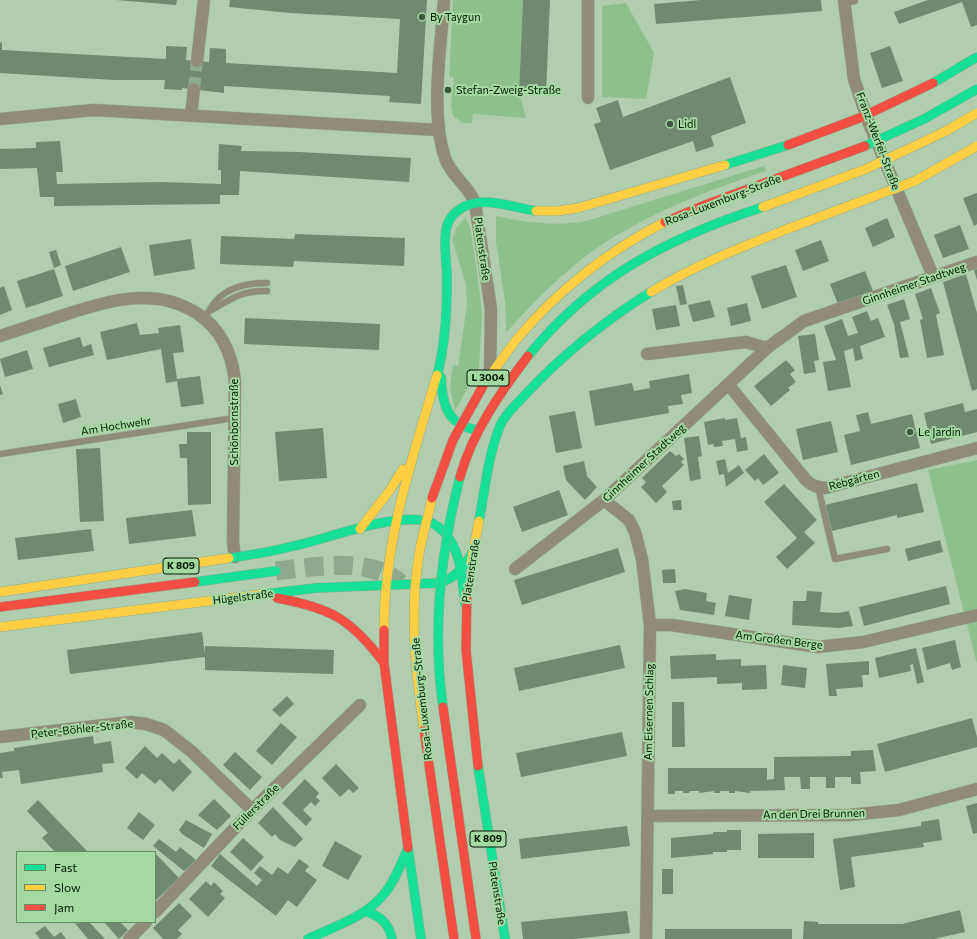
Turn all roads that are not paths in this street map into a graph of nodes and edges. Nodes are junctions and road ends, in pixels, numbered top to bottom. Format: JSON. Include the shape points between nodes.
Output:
{"nodes":[{"id":1,"x":204,"y":0,"type":"edge"},
{"id":2,"x":444,"y":0,"type":"edge"},
{"id":3,"x":588,"y":0,"type":"edge"},
{"id":4,"x":848,"y":1,"type":"edge"},
{"id":5,"x":977,"y":57,"type":"edge"},
{"id":6,"x":197,"y":61,"type":"tunnel mouth"},
{"id":7,"x":194,"y":89,"type":"tunnel mouth"},
{"id":8,"x":977,"y":89,"type":"edge"},
{"id":9,"x":588,"y":98,"type":"dead end"},
{"id":10,"x":977,"y":114,"type":"edge"},
{"id":11,"x":191,"y":115,"type":"junction"},
{"id":12,"x":0,"y":119,"type":"edge"},
{"id":13,"x":438,"y":130,"type":"junction"},
{"id":14,"x":977,"y":146,"type":"edge"},
{"id":15,"x":475,"y":203,"type":"junction"},
{"id":16,"x":977,"y":262,"type":"edge"},
{"id":17,"x":933,"y":276,"type":"junction"},
{"id":18,"x":267,"y":283,"type":"dead end"},
{"id":19,"x":267,"y":291,"type":"dead end"},
{"id":20,"x":206,"y":315,"type":"junction"},
{"id":21,"x":0,"y":336,"type":"edge"},
{"id":22,"x":766,"y":348,"type":"junction"},
{"id":23,"x":647,"y":354,"type":"dead end"},
{"id":24,"x":441,"y":361,"type":"junction"},
{"id":25,"x":728,"y":384,"type":"junction"},
{"id":26,"x":234,"y":418,"type":"junction"},
{"id":27,"x":500,"y":425,"type":"junction"},
{"id":28,"x":484,"y":430,"type":"junction"},
{"id":29,"x":417,"y":445,"type":"junction"},
{"id":30,"x":977,"y":448,"type":"edge"},
{"id":31,"x":0,"y":454,"type":"edge"},
{"id":32,"x":818,"y":487,"type":"junction"},
{"id":33,"x":604,"y":500,"type":"junction"},
{"id":34,"x":396,"y":522,"type":"junction"},
{"id":35,"x":479,"y":522,"type":"junction"},
{"id":36,"x":360,"y":529,"type":"junction"},
{"id":37,"x":887,"y":549,"type":"dead end"},
{"id":38,"x":473,"y":551,"type":"junction"},
{"id":39,"x":235,"y":557,"type":"junction"},
{"id":40,"x":515,"y":569,"type":"dead end"},
{"id":41,"x":460,"y":570,"type":"junction"},
{"id":42,"x":276,"y":571,"type":"tunnel mouth"},
{"id":43,"x":386,"y":584,"type":"junction"},
{"id":44,"x":0,"y":592,"type":"edge"},
{"id":45,"x":258,"y":595,"type":"junction"},
{"id":46,"x":465,"y":604,"type":"junction"},
{"id":47,"x":0,"y":607,"type":"edge"},
{"id":48,"x":977,"y":615,"type":"edge"},
{"id":49,"x":650,"y":626,"type":"junction"},
{"id":50,"x":0,"y":627,"type":"edge"},
{"id":51,"x":384,"y":663,"type":"junction"},
{"id":52,"x":360,"y":705,"type":"dead end"},
{"id":53,"x":0,"y":737,"type":"edge"},
{"id":54,"x":977,"y":789,"type":"edge"},
{"id":55,"x":252,"y":810,"type":"junction"},
{"id":56,"x":648,"y":816,"type":"junction"},
{"id":57,"x":408,"y":848,"type":"junction"},
{"id":58,"x":156,"y":911,"type":"edge"},
{"id":59,"x":365,"y":911,"type":"junction"},
{"id":60,"x":145,"y":923,"type":"edge"},
{"id":61,"x":129,"y":939,"type":"edge"},
{"id":62,"x":308,"y":939,"type":"edge"},
{"id":63,"x":392,"y":939,"type":"edge"},
{"id":64,"x":421,"y":939,"type":"edge"},
{"id":65,"x":454,"y":939,"type":"edge"},
{"id":66,"x":476,"y":939,"type":"edge"},
{"id":67,"x":505,"y":939,"type":"edge"},
{"id":68,"x":646,"y":939,"type":"edge"}],
"edges":[{"from":1,"to":6,"type":"street"},
{"from":2,"to":13,"type":"street","name":"Platenstraße","via":[[437,107]]},
{"from":3,"to":9,"type":"street"},
{"from":4,"to":17,"type":"street","name":"Franz-Werfel-Straße","via":[[855,82],[868,121]]},
{"from":5,"to":15,"type":"main road","bridge":true,"via":[[885,107],[830,130],[725,165],[578,208],[538,211]]},
{"from":7,"to":11,"type":"street"},
{"from":8,"to":65,"type":"main road","name":"Rosa-Luxemburg-Straße","number":"L 3004","bridge":true,"via":[[894,133],[686,213],[628,242],[589,269],[553,300],[529,324],[483,385],[460,426],[435,490],[426,524],[415,600],[418,687]]},
{"from":10,"to":66,"type":"main road","name":"Rosa-Luxemburg-Straße","number":"L 3004","bridge":true,"via":[[895,156],[830,184],[693,232],[634,262],[571,310],[523,361],[501,392],[481,426],[464,463],[444,542],[437,605],[440,684]]},
{"from":11,"to":12,"type":"street","via":[[94,110]]},
{"from":11,"to":13,"type":"street"},
{"from":13,"to":15,"type":"street","name":"Platenstraße","via":[[448,166],[471,194]]},
{"from":14,"to":27,"type":"main road","bridge":true,"via":[[915,181],[728,252],[680,274],[623,309],[585,339],[532,387]]},
{"from":15,"to":24,"type":"main road","name":"Platenstraße","via":[[453,214],[446,228],[447,286]]},
{"from":15,"to":28,"type":"street","name":"Platenstraße","via":[[491,309],[491,358]]},
{"from":16,"to":17,"type":"street","name":"Ginnheimer Stadtweg"},
{"from":17,"to":22,"type":"street","name":"Ginnheimer Stadtweg","via":[[804,321]]},
{"from":18,"to":20,"type":"lane","via":[[253,283],[231,290],[215,302]]},
{"from":19,"to":20,"type":"lane","via":[[237,295]]},
{"from":20,"to":21,"type":"street","name":"Schönbornstraße","via":[[178,303],[152,298],[129,298],[100,303]]},
{"from":20,"to":26,"type":"street","name":"Schönbornstraße","via":[[230,355],[235,381]]},
{"from":22,"to":23,"type":"street","via":[[746,342]]},
{"from":22,"to":25,"type":"street","name":"Ginnheimer Stadtweg"},
{"from":24,"to":28,"type":"main road","via":[[441,388],[445,409],[450,417],[461,424],[472,429]]},
{"from":24,"to":29,"type":"main road","name":"Platenstraße"},
{"from":25,"to":32,"type":"street","name":"Rebgärten","via":[[806,480]]},
{"from":25,"to":33,"type":"street","name":"Ginnheimer Stadtweg"},
{"from":26,"to":31,"type":"lane","name":"Am Hochwehr"},
{"from":26,"to":39,"type":"street","name":"Schönbornstraße"},
{"from":27,"to":28,"type":"main road"},
{"from":27,"to":35,"type":"main road","via":[[491,456]]},
{"from":28,"to":35,"type":"street","name":"Platenstraße","via":[[479,478]]},
{"from":29,"to":34,"type":"main road","name":"Platenstraße"},
{"from":29,"to":36,"type":"main road","via":[[390,490]]},
{"from":30,"to":32,"type":"street","name":"Rebgärten","via":[[825,488]]},
{"from":32,"to":37,"type":"lane","via":[[835,559]]},
{"from":33,"to":40,"type":"street","name":"Ginnheimer Stadtweg"},
{"from":33,"to":49,"type":"street","name":"Am Eisernen Schlag","via":[[629,520],[635,532],[642,559]]},
{"from":34,"to":36,"type":"main road","number":"K 809"},
{"from":34,"to":41,"type":"main road","number":"K 809","via":[[418,519],[439,527],[455,547]]},
{"from":34,"to":43,"type":"main road","name":"Platenstraße"},
{"from":35,"to":38,"type":"main road","name":"Platenstraße"},
{"from":36,"to":39,"type":"main road","number":"K 809","via":[[299,546]]},
{"from":38,"to":41,"type":"main road","name":"Hügelstraße"},
{"from":38,"to":46,"type":"main road","name":"Platenstraße"},
{"from":39,"to":44,"type":"main road","number":"K 809"},
{"from":41,"to":43,"type":"main road","name":"Hügelstraße","via":[[447,581],[439,583]]},
{"from":41,"to":46,"type":"main road","number":"K 809"},
{"from":42,"to":47,"type":"main road","number":"K 809"},
{"from":43,"to":45,"type":"main road","name":"Hügelstraße","via":[[316,588]]},
{"from":43,"to":51,"type":"main road","name":"Platenstraße"},
{"from":45,"to":50,"type":"main road","name":"Hügelstraße"},
{"from":45,"to":51,"type":"main road","via":[[296,601],[337,615],[359,631]]},
{"from":46,"to":67,"type":"main road","name":"Platenstraße","number":"K 809","via":[[466,664],[476,759]]},
{"from":48,"to":49,"type":"street","name":"Am Großen Berge","via":[[863,642],[818,647],[670,625]]},
{"from":49,"to":56,"type":"street","name":"Am Eisernen Schlag"},
{"from":51,"to":57,"type":"main road","name":"Platenstraße"},
{"from":52,"to":55,"type":"street","name":"Füllerstraße"},
{"from":53,"to":55,"type":"street","name":"Peter-Böhler-Straße","via":[[117,724],[146,724],[164,730],[191,751]]},
{"from":54,"to":56,"type":"street","name":"An den Drei Brunnen","via":[[899,810],[850,815]]},
{"from":55,"to":58,"type":"street","name":"Füllerstraße"},
{"from":56,"to":68,"type":"street","name":"Am Eisernen Schlag"},
{"from":57,"to":59,"type":"main road","via":[[383,895]]},
{"from":57,"to":64,"type":"main road","name":"Platenstraße"},
{"from":59,"to":62,"type":"main road"},
{"from":59,"to":63,"type":"main road","via":[[377,914],[387,923]]},
{"from":60,"to":61,"type":"street"}]}
